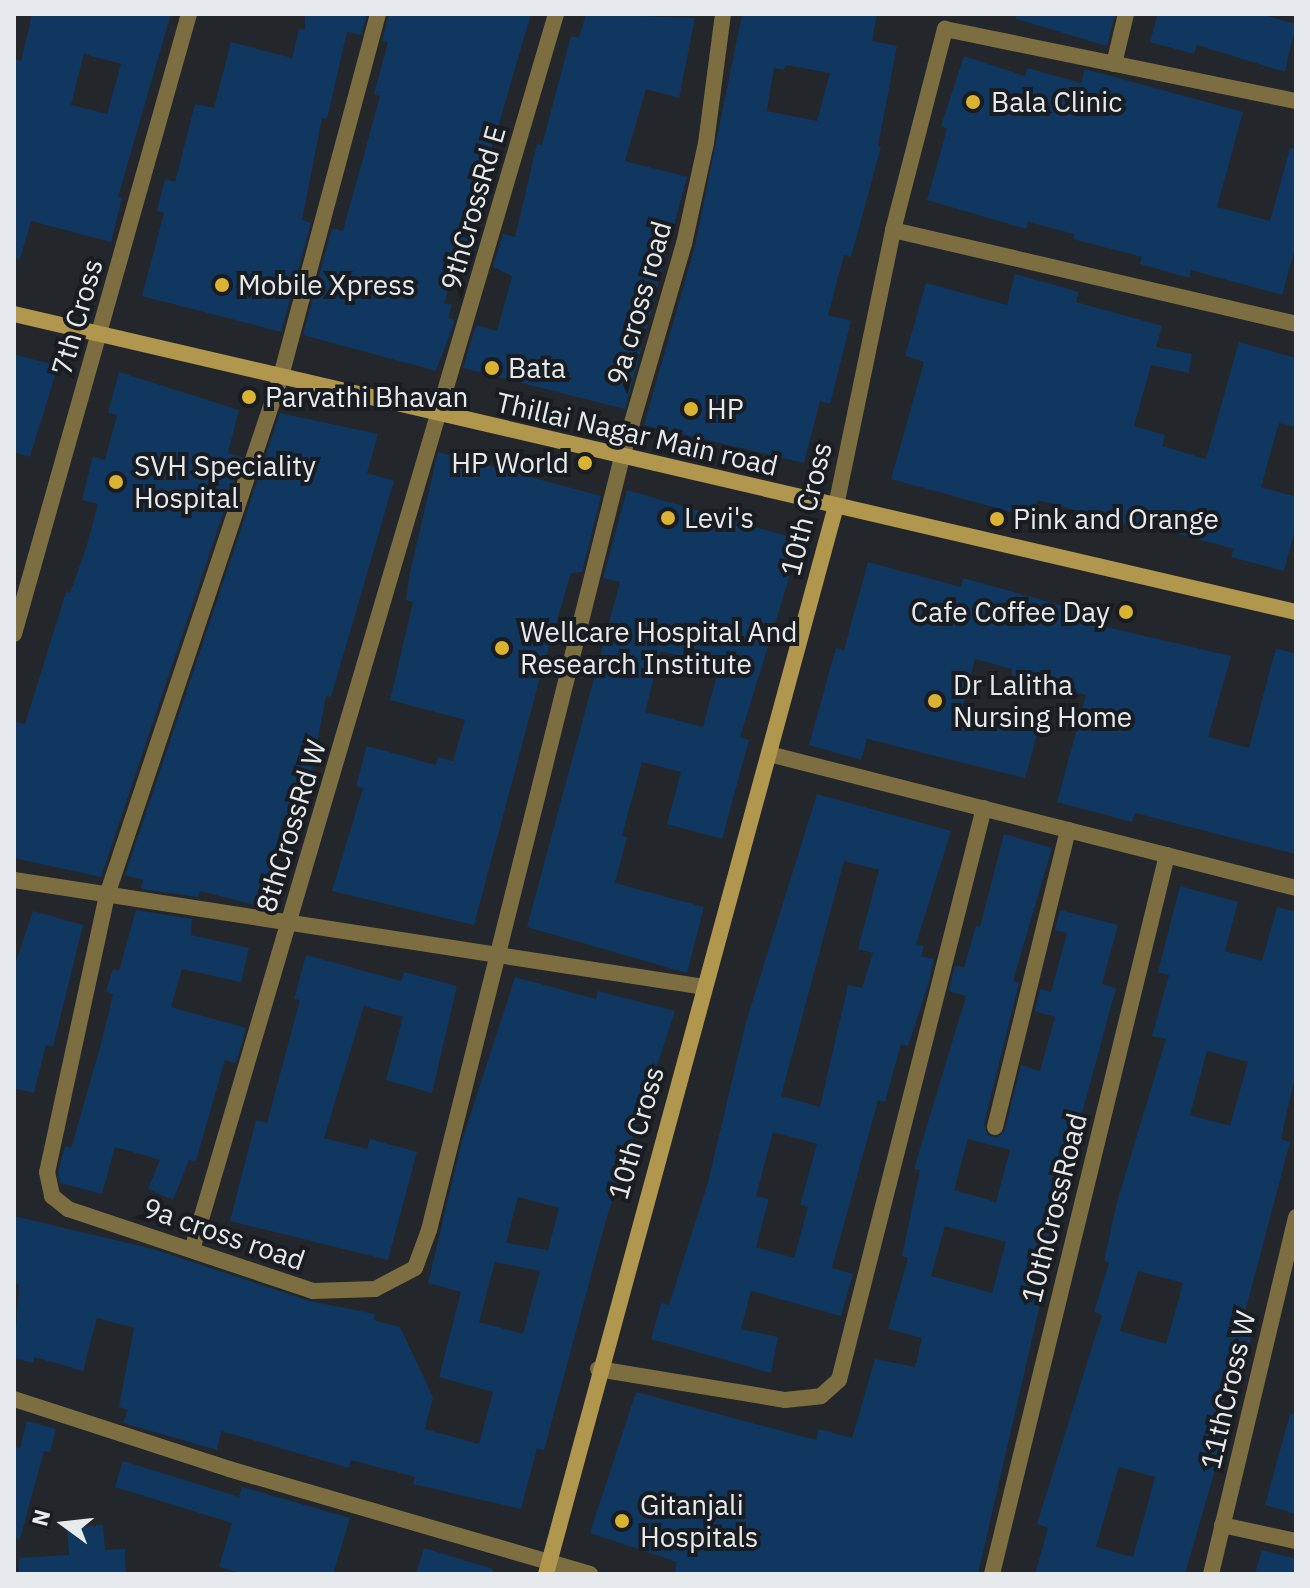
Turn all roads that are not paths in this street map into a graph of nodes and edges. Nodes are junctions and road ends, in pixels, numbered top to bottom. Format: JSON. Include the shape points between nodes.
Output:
{"nodes":[{"id":1,"x":189,"y":14,"type":"edge"},
{"id":2,"x":378,"y":14,"type":"edge"},
{"id":3,"x":556,"y":14,"type":"edge"},
{"id":4,"x":723,"y":14,"type":"edge"},
{"id":5,"x":1126,"y":14,"type":"edge"},
{"id":6,"x":947,"y":22,"type":"edge"},
{"id":7,"x":1114,"y":64,"type":"junction"},
{"id":8,"x":1296,"y":101,"type":"edge"},
{"id":9,"x":893,"y":230,"type":"junction"},
{"id":10,"x":14,"y":314,"type":"edge"},
{"id":11,"x":1296,"y":324,"type":"edge"},
{"id":12,"x":98,"y":337,"type":"junction"},
{"id":13,"x":280,"y":379,"type":"junction"},
{"id":14,"x":440,"y":415,"type":"junction"},
{"id":15,"x":622,"y":457,"type":"junction"},
{"id":16,"x":836,"y":506,"type":"junction"},
{"id":17,"x":1296,"y":612,"type":"edge"},
{"id":18,"x":14,"y":634,"type":"edge"},
{"id":19,"x":769,"y":754,"type":"junction"},
{"id":20,"x":984,"y":808,"type":"junction"},
{"id":21,"x":1068,"y":830,"type":"junction"},
{"id":22,"x":1167,"y":855,"type":"junction"},
{"id":23,"x":14,"y":880,"type":"edge"},
{"id":24,"x":1296,"y":888,"type":"edge"},
{"id":25,"x":107,"y":895,"type":"junction"},
{"id":26,"x":289,"y":923,"type":"junction"},
{"id":27,"x":495,"y":955,"type":"junction"},
{"id":28,"x":704,"y":987,"type":"junction"},
{"id":29,"x":995,"y":1127,"type":"dead end"},
{"id":30,"x":1296,"y":1217,"type":"edge"},
{"id":31,"x":192,"y":1250,"type":"junction"},
{"id":32,"x":598,"y":1369,"type":"junction"},
{"id":33,"x":14,"y":1399,"type":"edge"},
{"id":34,"x":1222,"y":1525,"type":"junction"},
{"id":35,"x":1296,"y":1541,"type":"edge"},
{"id":36,"x":548,"y":1568,"type":"edge"},
{"id":37,"x":590,"y":1574,"type":"edge"},
{"id":38,"x":992,"y":1574,"type":"edge"},
{"id":39,"x":1211,"y":1574,"type":"edge"}],
"edges":[{"from":1,"to":12,"type":"street","name":"7th Cross"},
{"from":2,"to":13,"type":"street","name":"9a cross road"},
{"from":3,"to":14,"type":"street","name":"9thCrossRd E"},
{"from":4,"to":15,"type":"street","name":"9a cross road","via":[[706,143],[684,244]]},
{"from":5,"to":7,"type":"street"},
{"from":6,"to":7,"type":"street","name":"10th Cross"},
{"from":6,"to":9,"type":"street","name":"10th Cross"},
{"from":7,"to":8,"type":"street","name":"10th Cross"},
{"from":9,"to":11,"type":"street"},
{"from":9,"to":16,"type":"street","name":"10th Cross"},
{"from":10,"to":12,"type":"street","name":"Thillai Nagar Main road"},
{"from":12,"to":13,"type":"street","name":"Thillai Nagar Main road"},
{"from":12,"to":18,"type":"street","name":"7th Cross"},
{"from":13,"to":14,"type":"street","name":"Thillai Nagar Main road"},
{"from":13,"to":25,"type":"street","name":"9a cross road"},
{"from":14,"to":15,"type":"street","name":"Thillai Nagar Main road"},
{"from":14,"to":26,"type":"street","name":"8thCrossRd W"},
{"from":15,"to":16,"type":"street","name":"Thillai Nagar Main road"},
{"from":15,"to":27,"type":"street","name":"9a cross road"},
{"from":16,"to":17,"type":"street","name":"Thillai Nagar Main road"},
{"from":16,"to":19,"type":"street","name":"10th Cross"},
{"from":19,"to":20,"type":"street"},
{"from":19,"to":28,"type":"street","name":"10th Cross"},
{"from":20,"to":21,"type":"street"},
{"from":20,"to":32,"type":"street","via":[[839,1380],[821,1396],[785,1400]]},
{"from":21,"to":22,"type":"street"},
{"from":21,"to":29,"type":"street"},
{"from":22,"to":24,"type":"street"},
{"from":22,"to":38,"type":"street","name":"10thCrossRoad"},
{"from":23,"to":25,"type":"street"},
{"from":25,"to":26,"type":"street"},
{"from":25,"to":31,"type":"street","name":"9a cross road","via":[[47,1172],[52,1196],[68,1209]]},
{"from":26,"to":27,"type":"street"},
{"from":26,"to":31,"type":"street","name":"8thCrossRd W"},
{"from":27,"to":28,"type":"street"},
{"from":27,"to":31,"type":"street","name":"9a cross road","via":[[429,1230],[415,1268],[375,1289],[313,1291]]},
{"from":28,"to":32,"type":"street","name":"10th Cross"},
{"from":30,"to":34,"type":"street","name":"11thCross W"},
{"from":32,"to":36,"type":"street","name":"10th Cross"},
{"from":33,"to":36,"type":"street"},
{"from":34,"to":35,"type":"street"},
{"from":34,"to":39,"type":"street","name":"11thCross W"},
{"from":36,"to":37,"type":"street"}]}
